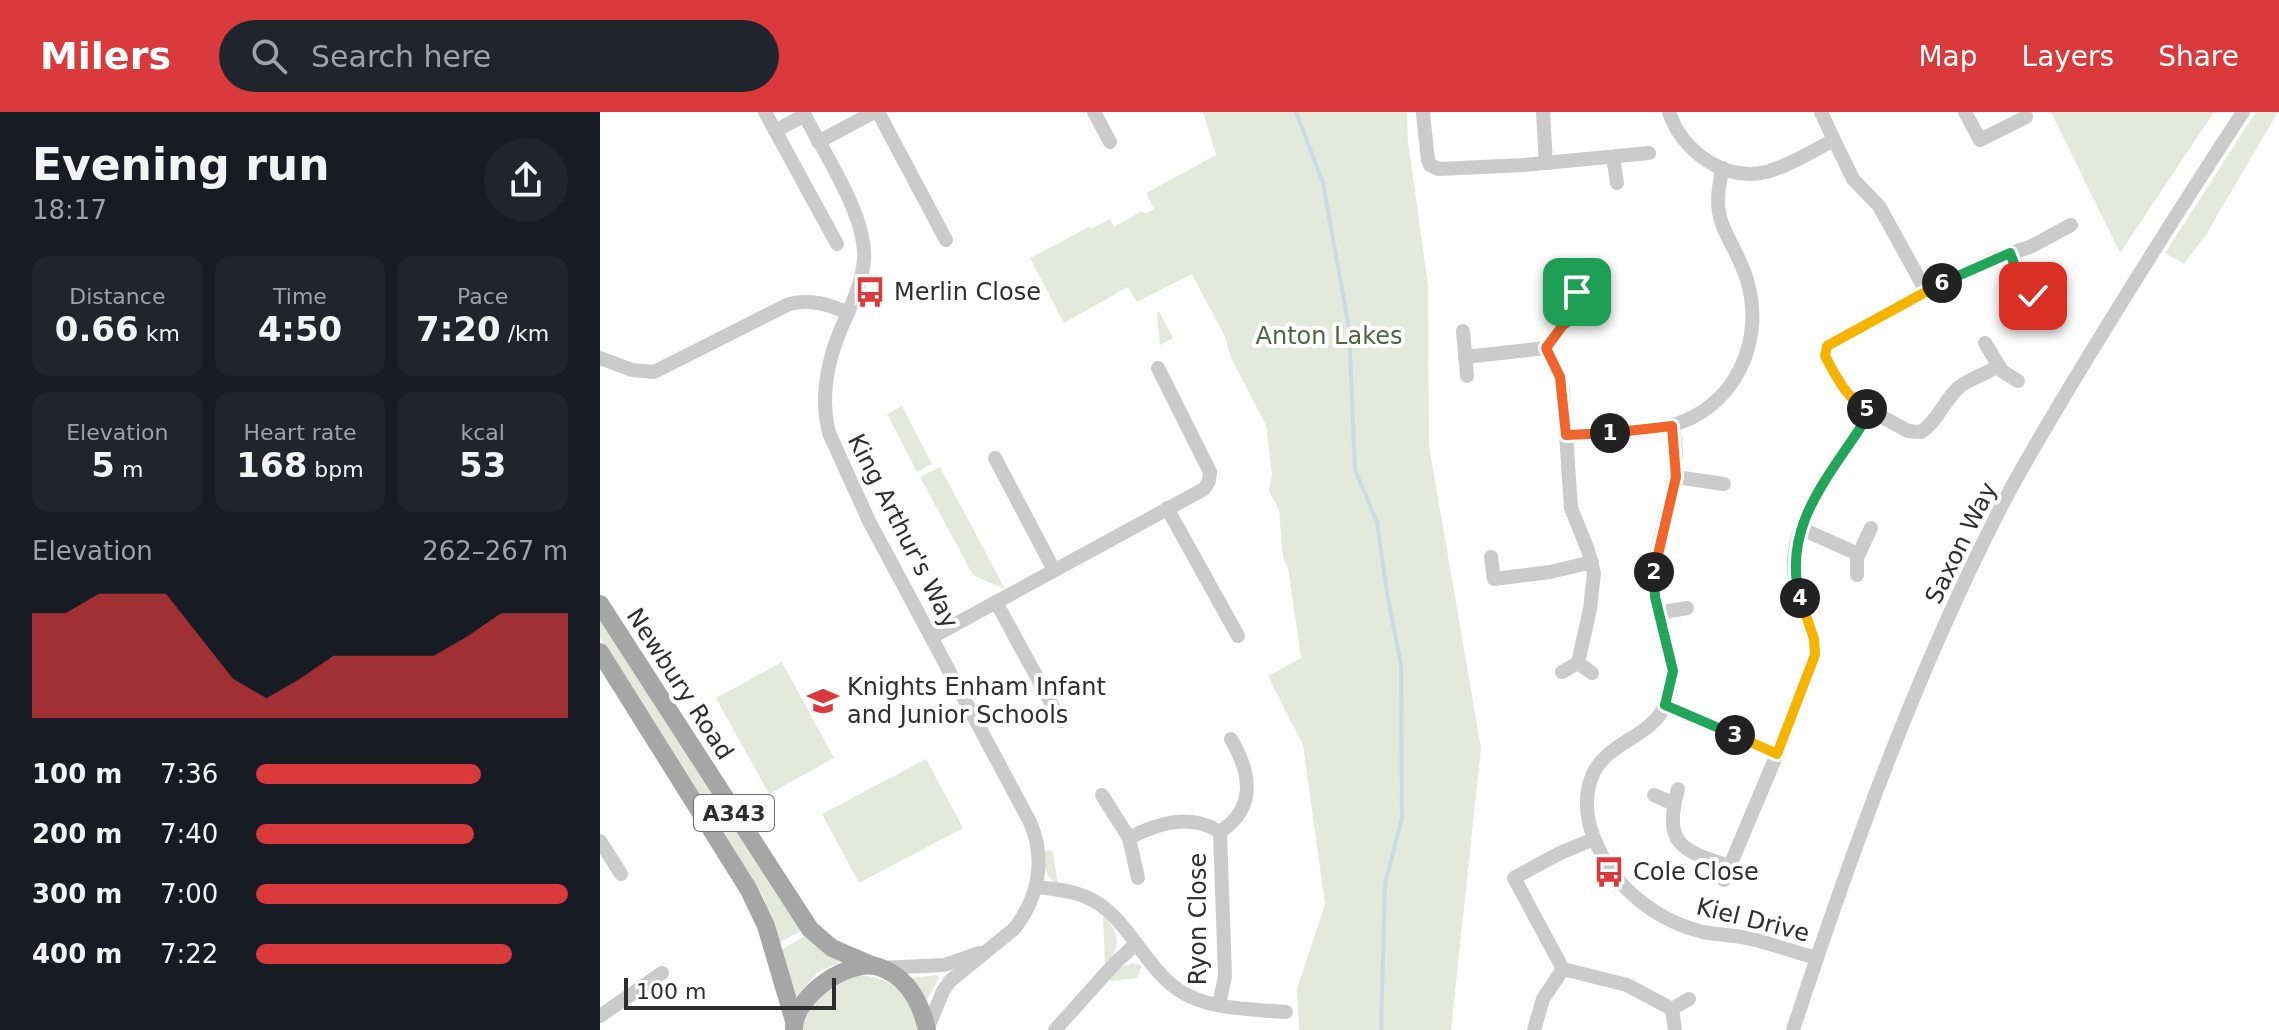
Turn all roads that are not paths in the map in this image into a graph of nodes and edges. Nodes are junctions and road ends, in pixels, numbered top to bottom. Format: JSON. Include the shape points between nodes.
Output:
{"nodes":[{"id":1,"x":765,"y":112,"type":"edge"},
{"id":2,"x":876,"y":112,"type":"edge"},
{"id":3,"x":1094,"y":112,"type":"edge"},
{"id":4,"x":1543,"y":112,"type":"edge"},
{"id":5,"x":1669,"y":112,"type":"edge"},
{"id":6,"x":1821,"y":112,"type":"edge"},
{"id":7,"x":1965,"y":112,"type":"edge"},
{"id":8,"x":2243,"y":112,"type":"edge"},
{"id":9,"x":804,"y":113,"type":"edge"},
{"id":10,"x":1423,"y":114,"type":"dead end"},
{"id":11,"x":2026,"y":117,"type":"dead end"},
{"id":12,"x":775,"y":131,"type":"junction"},
{"id":13,"x":1834,"y":140,"type":"junction"},
{"id":14,"x":818,"y":142,"type":"junction"},
{"id":15,"x":1110,"y":142,"type":"dead end"},
{"id":16,"x":1649,"y":153,"type":"dead end"},
{"id":17,"x":1613,"y":157,"type":"junction"},
{"id":18,"x":1546,"y":163,"type":"junction"},
{"id":19,"x":1723,"y":168,"type":"junction"},
{"id":20,"x":1617,"y":183,"type":"dead end"},
{"id":21,"x":2071,"y":225,"type":"dead end"},
{"id":22,"x":946,"y":240,"type":"dead end"},
{"id":23,"x":837,"y":244,"type":"dead end"},
{"id":24,"x":2010,"y":253,"type":"junction"},
{"id":25,"x":1926,"y":291,"type":"junction"},
{"id":26,"x":1577,"y":292,"type":"dead end"},
{"id":27,"x":2033,"y":296,"type":"dead end"},
{"id":28,"x":1604,"y":305,"type":"dead end"},
{"id":29,"x":1587,"y":309,"type":"junction"},
{"id":30,"x":848,"y":313,"type":"junction"},
{"id":31,"x":1463,"y":331,"type":"dead end"},
{"id":32,"x":1985,"y":343,"type":"dead end"},
{"id":33,"x":1546,"y":348,"type":"junction"},
{"id":34,"x":1465,"y":357,"type":"junction"},
{"id":35,"x":600,"y":358,"type":"edge"},
{"id":36,"x":1998,"y":366,"type":"junction"},
{"id":37,"x":1158,"y":368,"type":"dead end"},
{"id":38,"x":1467,"y":376,"type":"dead end"},
{"id":39,"x":2018,"y":381,"type":"dead end"},
{"id":40,"x":1871,"y":411,"type":"junction"},
{"id":41,"x":1672,"y":426,"type":"junction"},
{"id":42,"x":1566,"y":435,"type":"junction"},
{"id":43,"x":995,"y":458,"type":"dead end"},
{"id":44,"x":1676,"y":477,"type":"junction"},
{"id":45,"x":1724,"y":484,"type":"dead end"},
{"id":46,"x":1167,"y":508,"type":"junction"},
{"id":47,"x":1871,"y":528,"type":"dead end"},
{"id":48,"x":1802,"y":529,"type":"junction"},
{"id":49,"x":1858,"y":554,"type":"junction"},
{"id":50,"x":1491,"y":557,"type":"dead end"},
{"id":51,"x":1592,"y":562,"type":"junction"},
{"id":52,"x":1054,"y":570,"type":"junction"},
{"id":53,"x":1857,"y":575,"type":"dead end"},
{"id":54,"x":996,"y":602,"type":"junction"},
{"id":55,"x":600,"y":604,"type":"edge"},
{"id":56,"x":1687,"y":608,"type":"dead end"},
{"id":57,"x":1658,"y":613,"type":"junction"},
{"id":58,"x":1238,"y":636,"type":"dead end"},
{"id":59,"x":932,"y":637,"type":"junction"},
{"id":60,"x":600,"y":652,"type":"edge"},
{"id":61,"x":1578,"y":663,"type":"junction"},
{"id":62,"x":1562,"y":672,"type":"dead end"},
{"id":63,"x":1592,"y":673,"type":"dead end"},
{"id":64,"x":1665,"y":705,"type":"junction"},
{"id":65,"x":1061,"y":721,"type":"dead end"},
{"id":66,"x":1231,"y":739,"type":"dead end"},
{"id":67,"x":1777,"y":754,"type":"junction"},
{"id":68,"x":1102,"y":795,"type":"dead end"},
{"id":69,"x":1654,"y":795,"type":"dead end"},
{"id":70,"x":1220,"y":832,"type":"junction"},
{"id":71,"x":1129,"y":838,"type":"junction"},
{"id":72,"x":1594,"y":839,"type":"junction"},
{"id":73,"x":600,"y":841,"type":"edge"},
{"id":74,"x":621,"y":874,"type":"dead end"},
{"id":75,"x":1138,"y":878,"type":"dead end"},
{"id":76,"x":1037,"y":887,"type":"junction"},
{"id":77,"x":1136,"y":944,"type":"junction"},
{"id":78,"x":991,"y":948,"type":"junction"},
{"id":79,"x":1816,"y":958,"type":"junction"},
{"id":80,"x":877,"y":967,"type":"junction"},
{"id":81,"x":1563,"y":969,"type":"junction"},
{"id":82,"x":662,"y":973,"type":"dead end"},
{"id":83,"x":1689,"y":999,"type":"dead end"},
{"id":84,"x":1219,"y":1005,"type":"junction"},
{"id":85,"x":1672,"y":1009,"type":"junction"},
{"id":86,"x":1286,"y":1012,"type":"dead end"},
{"id":87,"x":600,"y":1016,"type":"edge"},
{"id":88,"x":794,"y":1026,"type":"edge"},
{"id":89,"x":927,"y":1030,"type":"edge"},
{"id":90,"x":1055,"y":1030,"type":"edge"},
{"id":91,"x":1534,"y":1030,"type":"edge"},
{"id":92,"x":1675,"y":1030,"type":"edge"},
{"id":93,"x":1793,"y":1030,"type":"edge"}],
"edges":[{"from":1,"to":12,"type":"street"},
{"from":2,"to":14,"type":"street"},
{"from":2,"to":22,"type":"street"},
{"from":3,"to":15,"type":"street"},
{"from":4,"to":18,"type":"street"},
{"from":5,"to":19,"type":"street","via":[[1689,146]]},
{"from":6,"to":13,"type":"street"},
{"from":7,"to":11,"type":"street","via":[[1973,144]]},
{"from":8,"to":79,"type":"street","name":"Saxon Way","via":[[2039,437],[1996,518],[1897,740]]},
{"from":9,"to":12,"type":"street"},
{"from":9,"to":14,"type":"street","name":"King Arthur's Way"},
{"from":10,"to":18,"type":"street","via":[[1428,160],[1434,168]]},
{"from":12,"to":23,"type":"street"},
{"from":13,"to":19,"type":"street","via":[[1764,172]]},
{"from":13,"to":25,"type":"street","via":[[1853,179],[1879,206]]},
{"from":14,"to":30,"type":"street","name":"King Arthur's Way","via":[[856,217],[863,245],[862,273]]},
{"from":16,"to":17,"type":"street"},
{"from":17,"to":18,"type":"street"},
{"from":17,"to":20,"type":"street"},
{"from":19,"to":41,"type":"street","via":[[1717,208],[1752,298],[1750,342],[1745,361],[1725,392]]},
{"from":21,"to":24,"type":"street"},
{"from":24,"to":25,"type":"street"},
{"from":24,"to":27,"type":"street"},
{"from":25,"to":40,"type":"street","via":[[1824,350],[1851,399]]},
{"from":26,"to":29,"type":"street"},
{"from":28,"to":29,"type":"street"},
{"from":29,"to":33,"type":"street","via":[[1563,325]]},
{"from":30,"to":35,"type":"street","via":[[819,302],[789,304],[654,372]]},
{"from":30,"to":59,"type":"street","name":"King Arthur's Way","via":[[826,381],[829,433]]},
{"from":31,"to":34,"type":"street"},
{"from":32,"to":36,"type":"street"},
{"from":33,"to":34,"type":"street"},
{"from":33,"to":42,"type":"street","via":[[1560,377]]},
{"from":34,"to":38,"type":"street"},
{"from":36,"to":39,"type":"street"},
{"from":36,"to":40,"type":"street","via":[[1962,384],[1921,432],[1908,431]]},
{"from":37,"to":46,"type":"street","via":[[1210,476],[1204,489]]},
{"from":40,"to":48,"type":"street","via":[[1818,491]]},
{"from":41,"to":42,"type":"street"},
{"from":41,"to":44,"type":"street"},
{"from":42,"to":51,"type":"street","via":[[1571,508]]},
{"from":43,"to":52,"type":"street"},
{"from":44,"to":45,"type":"street"},
{"from":44,"to":57,"type":"street","via":[[1654,572]]},
{"from":46,"to":52,"type":"street"},
{"from":46,"to":58,"type":"street"},
{"from":47,"to":49,"type":"street"},
{"from":48,"to":49,"type":"street"},
{"from":48,"to":67,"type":"street","via":[[1794,569],[1815,655]]},
{"from":49,"to":53,"type":"street"},
{"from":50,"to":51,"type":"street","via":[[1494,579]]},
{"from":51,"to":61,"type":"street","via":[[1593,589]]},
{"from":52,"to":54,"type":"street"},
{"from":54,"to":59,"type":"street"},
{"from":54,"to":65,"type":"street"},
{"from":55,"to":80,"type":"main road","name":"Newbury Road","number":"A343","via":[[805,922],[824,943]]},
{"from":56,"to":57,"type":"street"},
{"from":57,"to":64,"type":"street","via":[[1673,671]]},
{"from":59,"to":76,"type":"street","name":"King Arthur's Way","via":[[1036,835]]},
{"from":60,"to":88,"type":"main road","name":"Newbury Road","number":"A343","via":[[749,890],[770,937]]},
{"from":61,"to":62,"type":"street"},
{"from":61,"to":63,"type":"street"},
{"from":64,"to":67,"type":"street"},
{"from":64,"to":72,"type":"street","name":"Kiel Drive","via":[[1649,725],[1607,755],[1592,776],[1587,800]]},
{"from":66,"to":70,"type":"street","name":"Ryon Close","via":[[1243,764],[1246,797],[1236,820]]},
{"from":67,"to":69,"type":"street","via":[[1727,873],[1678,841],[1671,826],[1676,796]]},
{"from":68,"to":71,"type":"street"},
{"from":70,"to":71,"type":"street","name":"Ryon Close","via":[[1179,821]]},
{"from":70,"to":84,"type":"street","name":"Ryon Close","via":[[1225,976]]},
{"from":71,"to":75,"type":"street"},
{"from":72,"to":79,"type":"street","name":"Kiel Drive","via":[[1616,878],[1661,915],[1688,927]]},
{"from":72,"to":81,"type":"street","via":[[1514,878]]},
{"from":73,"to":74,"type":"street"},
{"from":76,"to":77,"type":"street","via":[[1095,901]]},
{"from":76,"to":78,"type":"street","name":"King Arthur's Way","via":[[1021,921]]},
{"from":77,"to":84,"type":"street","via":[[1177,989]]},
{"from":77,"to":90,"type":"street"},
{"from":78,"to":80,"type":"street","name":"King Arthur's Way","via":[[944,965]]},
{"from":78,"to":89,"type":"street","name":"King Arthur's Way","via":[[943,991]]},
{"from":79,"to":93,"type":"street","name":"Saxon Way"},
{"from":80,"to":88,"type":"main road","number":"A343","via":[[842,973],[822,983],[804,1001]]},
{"from":80,"to":89,"type":"main road","number":"A343","via":[[909,987]]},
{"from":81,"to":85,"type":"street","via":[[1627,985]]},
{"from":81,"to":91,"type":"street","via":[[1543,999]]},
{"from":82,"to":87,"type":"street"},
{"from":83,"to":85,"type":"street"},
{"from":84,"to":86,"type":"street"},
{"from":85,"to":92,"type":"street"}]}
